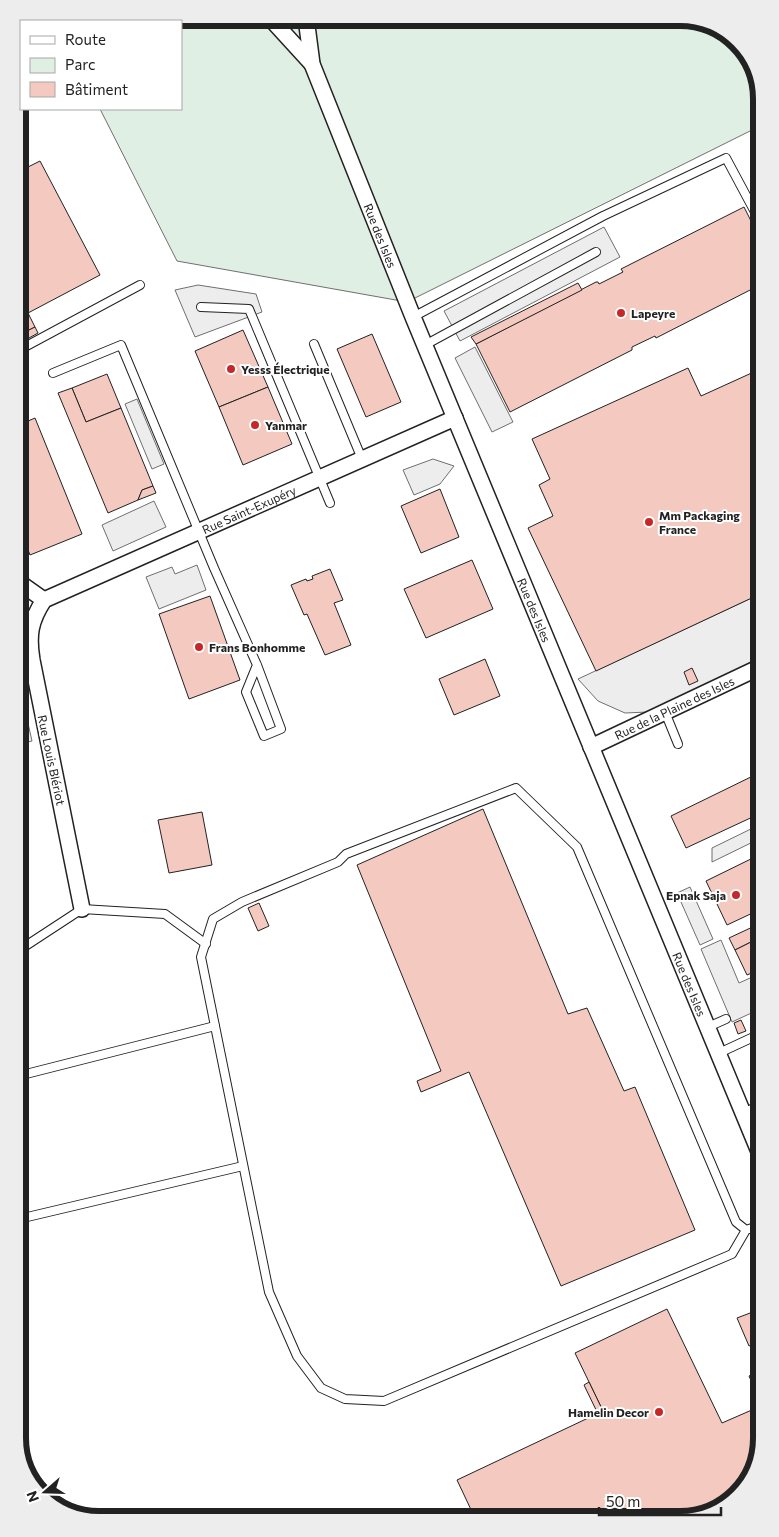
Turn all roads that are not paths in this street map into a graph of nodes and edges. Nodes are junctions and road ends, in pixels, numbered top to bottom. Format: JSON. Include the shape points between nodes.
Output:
{"nodes":[{"id":1,"x":277,"y":26,"type":"edge"},
{"id":2,"x":307,"y":26,"type":"edge"},
{"id":3,"x":312,"y":64,"type":"junction"},
{"id":4,"x":753,"y":208,"type":"edge"},
{"id":5,"x":596,"y":252,"type":"dead end"},
{"id":6,"x":140,"y":285,"type":"dead end"},
{"id":7,"x":201,"y":307,"type":"dead end"},
{"id":8,"x":413,"y":316,"type":"junction"},
{"id":9,"x":314,"y":344,"type":"dead end"},
{"id":10,"x":425,"y":345,"type":"junction"},
{"id":11,"x":26,"y":346,"type":"edge"},
{"id":12,"x":53,"y":373,"type":"dead end"},
{"id":13,"x":455,"y":418,"type":"junction"},
{"id":14,"x":362,"y":459,"type":"junction"},
{"id":15,"x":318,"y":478,"type":"junction"},
{"id":16,"x":330,"y":503,"type":"dead end"},
{"id":17,"x":199,"y":532,"type":"junction"},
{"id":18,"x":26,"y":590,"type":"edge"},
{"id":19,"x":40,"y":606,"type":"junction"},
{"id":20,"x":256,"y":665,"type":"junction"},
{"id":21,"x":753,"y":670,"type":"edge"},
{"id":22,"x":664,"y":712,"type":"junction"},
{"id":23,"x":678,"y":744,"type":"dead end"},
{"id":24,"x":591,"y":747,"type":"junction"},
{"id":25,"x":82,"y":909,"type":"junction"},
{"id":26,"x":206,"y":944,"type":"junction"},
{"id":27,"x":26,"y":945,"type":"edge"},
{"id":28,"x":726,"y":1019,"type":"dead end"},
{"id":29,"x":215,"y":1026,"type":"junction"},
{"id":30,"x":708,"y":1027,"type":"junction"},
{"id":31,"x":753,"y":1037,"type":"edge"},
{"id":32,"x":719,"y":1053,"type":"junction"},
{"id":33,"x":26,"y":1074,"type":"edge"},
{"id":34,"x":753,"y":1108,"type":"edge"},
{"id":35,"x":743,"y":1113,"type":"junction"},
{"id":36,"x":753,"y":1137,"type":"edge"},
{"id":37,"x":243,"y":1166,"type":"junction"},
{"id":38,"x":26,"y":1217,"type":"edge"},
{"id":39,"x":753,"y":1228,"type":"edge"},
{"id":40,"x":746,"y":1230,"type":"junction"}],
"edges":[{"from":1,"to":3,"type":"street","name":"Rue des Isles"},
{"from":2,"to":3,"type":"street","name":"Rue des Isles"},
{"from":3,"to":8,"type":"street","name":"Rue des Isles"},
{"from":4,"to":8,"type":"lane","via":[[726,158],[603,216]]},
{"from":5,"to":10,"type":"lane"},
{"from":6,"to":11,"type":"lane"},
{"from":7,"to":15,"type":"lane","via":[[249,309]]},
{"from":8,"to":10,"type":"street","name":"Rue des Isles"},
{"from":9,"to":14,"type":"lane"},
{"from":10,"to":13,"type":"street","name":"Rue des Isles"},
{"from":12,"to":17,"type":"lane","via":[[121,345]]},
{"from":13,"to":14,"type":"street","name":"Rue Saint-Exupéry"},
{"from":13,"to":24,"type":"street","name":"Rue des Isles"},
{"from":14,"to":15,"type":"street","name":"Rue Saint-Exupéry"},
{"from":15,"to":16,"type":"lane"},
{"from":15,"to":17,"type":"street","name":"Rue Saint-Exupéry"},
{"from":17,"to":19,"type":"street","name":"Rue Saint-Exupéry"},
{"from":17,"to":20,"type":"lane"},
{"from":18,"to":19,"type":"street"},
{"from":19,"to":25,"type":"street","name":"Rue Louis Blériot","via":[[29,641]]},
{"from":20,"to":20,"type":"lane","via":[[246,692],[264,736],[281,729]]},
{"from":21,"to":22,"type":"street","name":"Rue de la Plaine des Isles"},
{"from":22,"to":23,"type":"lane"},
{"from":22,"to":24,"type":"street","name":"Rue de la Plaine des Isles"},
{"from":24,"to":30,"type":"street","name":"Rue des Isles"},
{"from":25,"to":26,"type":"lane","via":[[165,914]]},
{"from":25,"to":27,"type":"lane"},
{"from":26,"to":29,"type":"lane","via":[[201,957]]},
{"from":26,"to":40,"type":"lane","via":[[214,919],[242,902],[338,862],[346,854],[516,788],[578,847],[736,1222]]},
{"from":28,"to":30,"type":"lane"},
{"from":29,"to":33,"type":"lane"},
{"from":29,"to":37,"type":"lane"},
{"from":30,"to":32,"type":"street","name":"Rue des Isles"},
{"from":31,"to":32,"type":"lane"},
{"from":32,"to":35,"type":"street","name":"Rue des Isles"},
{"from":34,"to":35,"type":"lane"},
{"from":35,"to":36,"type":"street","name":"Rue des Isles"},
{"from":37,"to":38,"type":"lane"},
{"from":37,"to":40,"type":"lane","via":[[269,1292],[297,1356],[321,1388],[345,1399],[384,1401],[732,1254]]},
{"from":39,"to":40,"type":"lane"}]}
